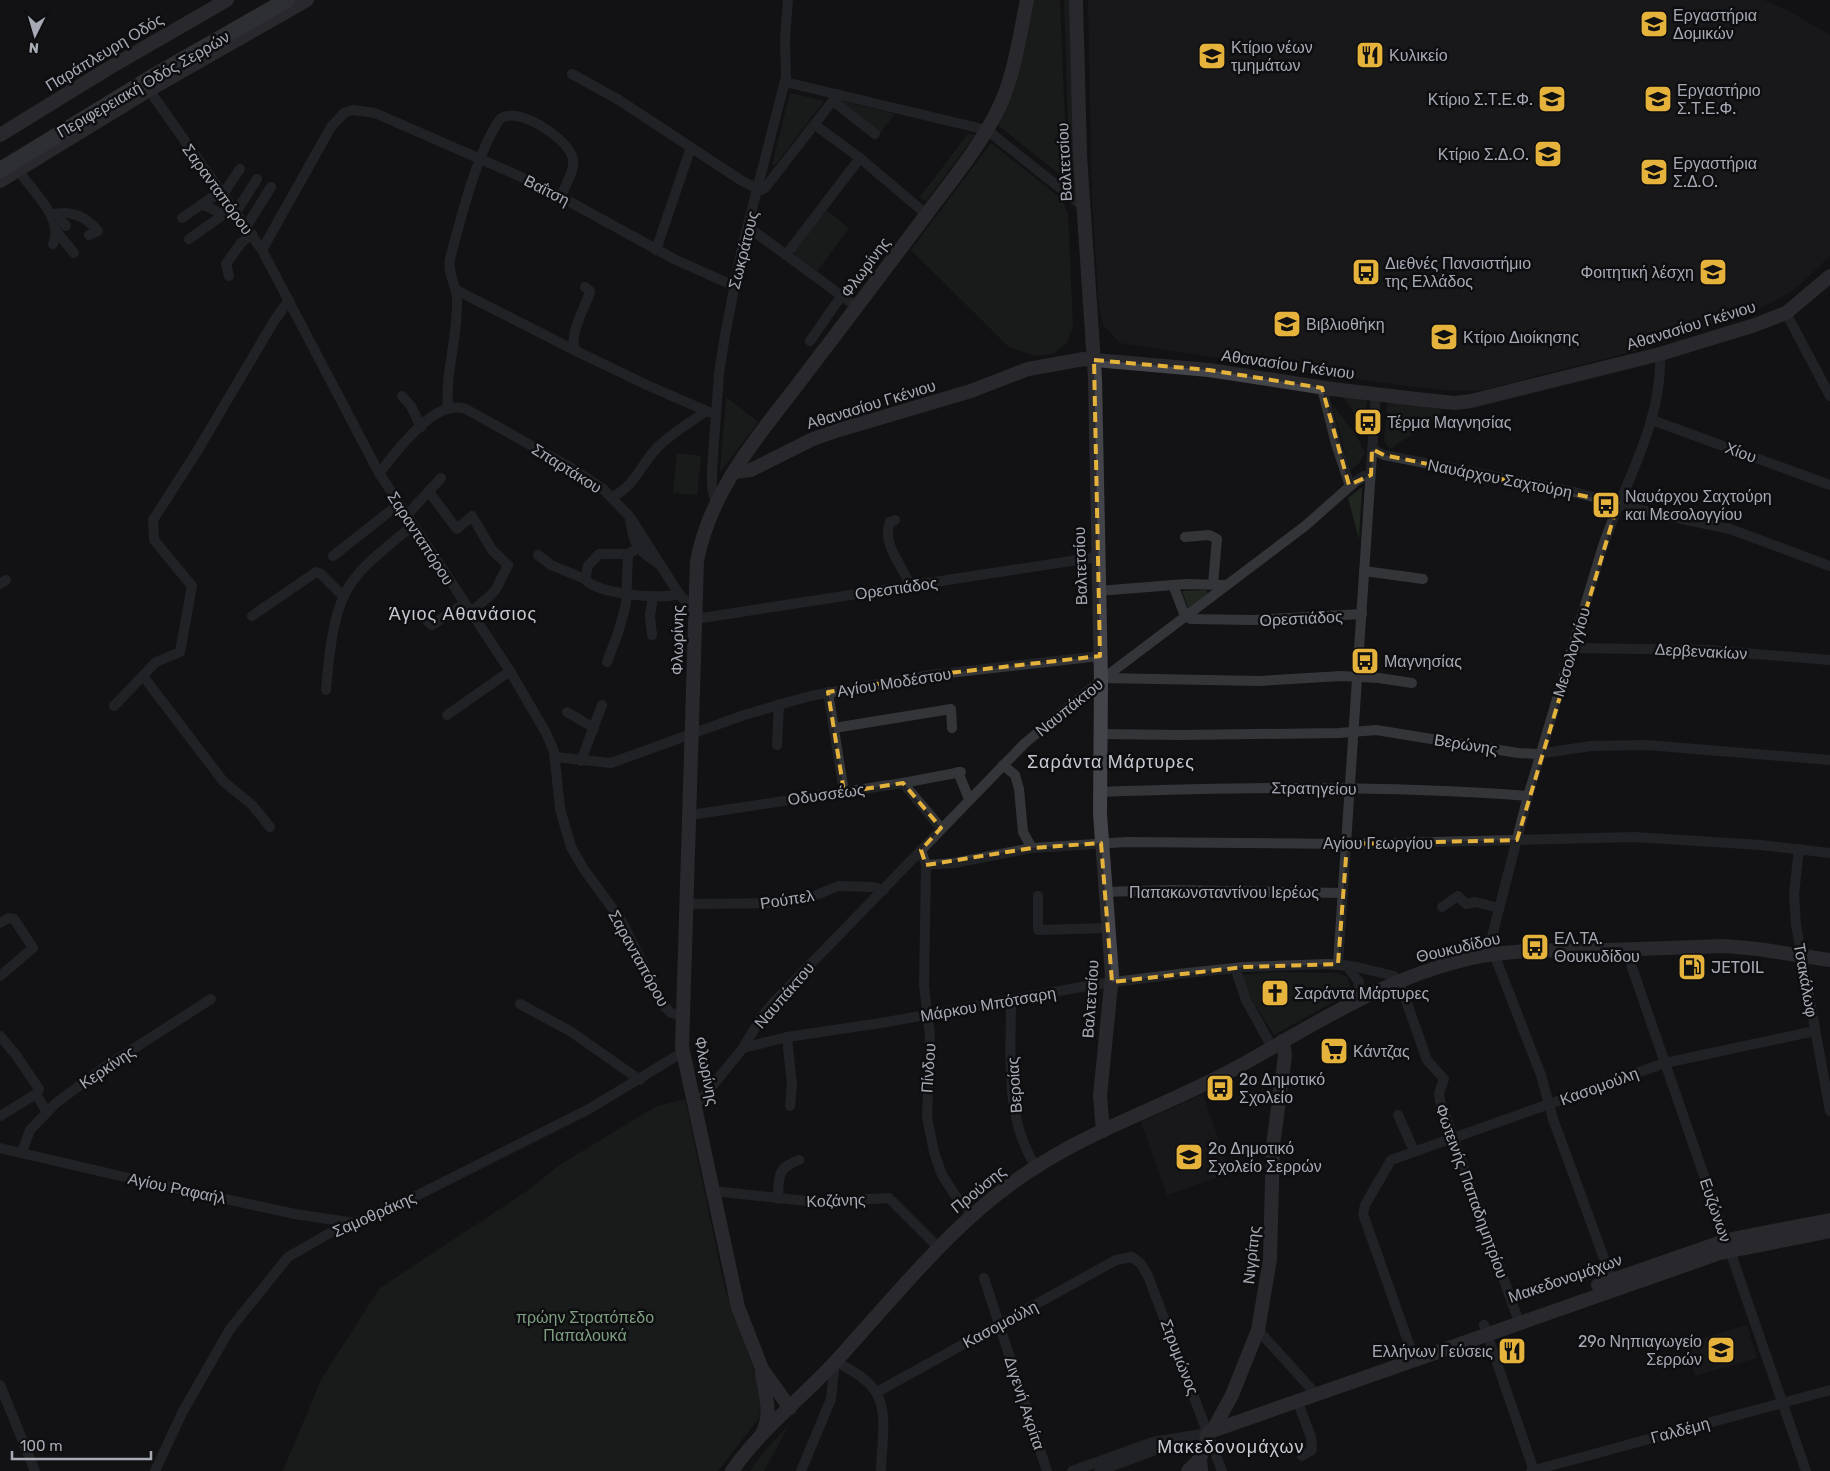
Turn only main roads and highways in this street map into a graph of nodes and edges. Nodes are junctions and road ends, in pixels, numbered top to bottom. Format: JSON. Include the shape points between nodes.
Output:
{"nodes":[{"id":1,"x":287,"y":0,"type":"edge"},
{"id":2,"x":0,"y":170,"type":"edge"}],
"edges":[{"from":1,"to":2,"type":"main road","name":"Περιφερειακή Οδός Σερρών"}]}
